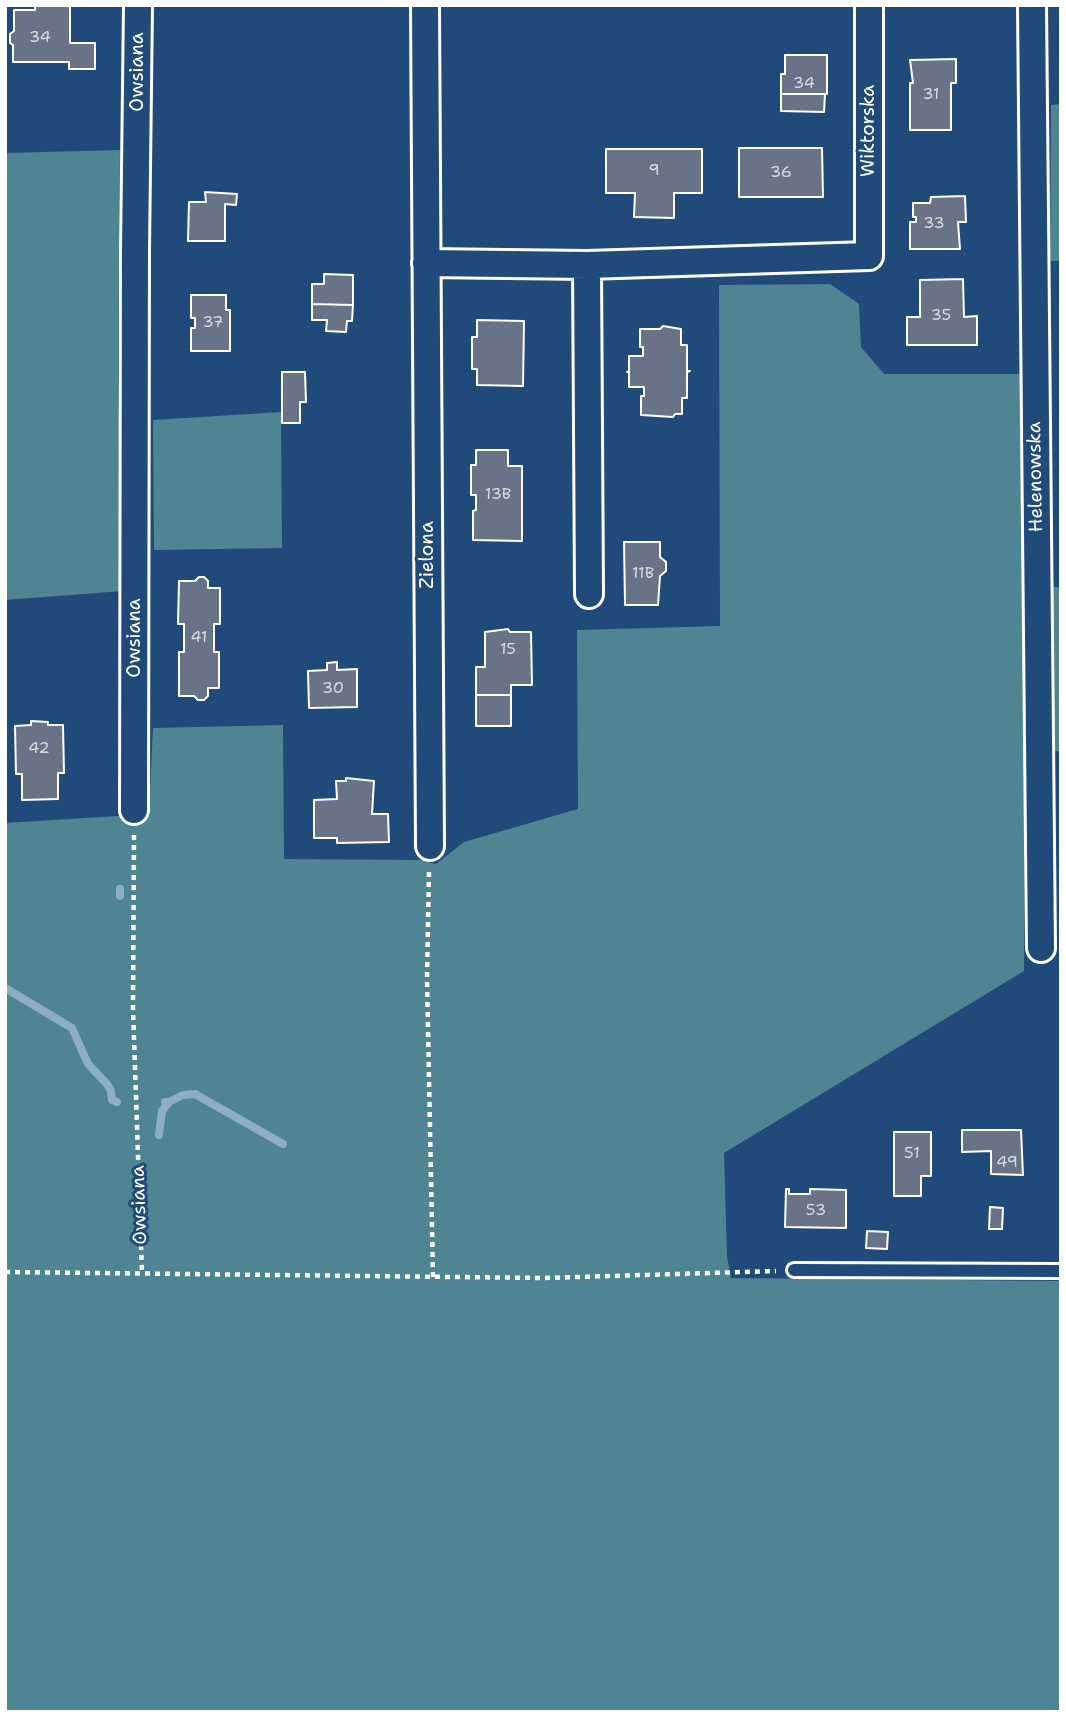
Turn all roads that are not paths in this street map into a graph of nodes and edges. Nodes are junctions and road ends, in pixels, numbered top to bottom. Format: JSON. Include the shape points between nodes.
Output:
{"nodes":[{"id":1,"x":138,"y":5,"type":"edge"},
{"id":2,"x":425,"y":5,"type":"edge"},
{"id":3,"x":869,"y":5,"type":"edge"},
{"id":4,"x":1032,"y":5,"type":"edge"},
{"id":5,"x":426,"y":263,"type":"junction"},
{"id":6,"x":587,"y":265,"type":"junction"},
{"id":7,"x":589,"y":594,"type":"dead end"},
{"id":8,"x":134,"y":810,"type":"road end"},
{"id":9,"x":430,"y":846,"type":"road end"},
{"id":10,"x":1041,"y":948,"type":"dead end"},
{"id":11,"x":794,"y":1270,"type":"road end"},
{"id":12,"x":1061,"y":1272,"type":"edge"}],
"edges":[{"from":1,"to":8,"type":"street","name":"Owsiana"},
{"from":2,"to":5,"type":"street","name":"Zielona"},
{"from":3,"to":6,"type":"street","name":"Wiktorska","via":[[869,256]]},
{"from":4,"to":10,"type":"street","name":"Helenowska"},
{"from":5,"to":6,"type":"street"},
{"from":5,"to":9,"type":"street","name":"Zielona"},
{"from":6,"to":7,"type":"street"},
{"from":11,"to":12,"type":"lane"}]}
